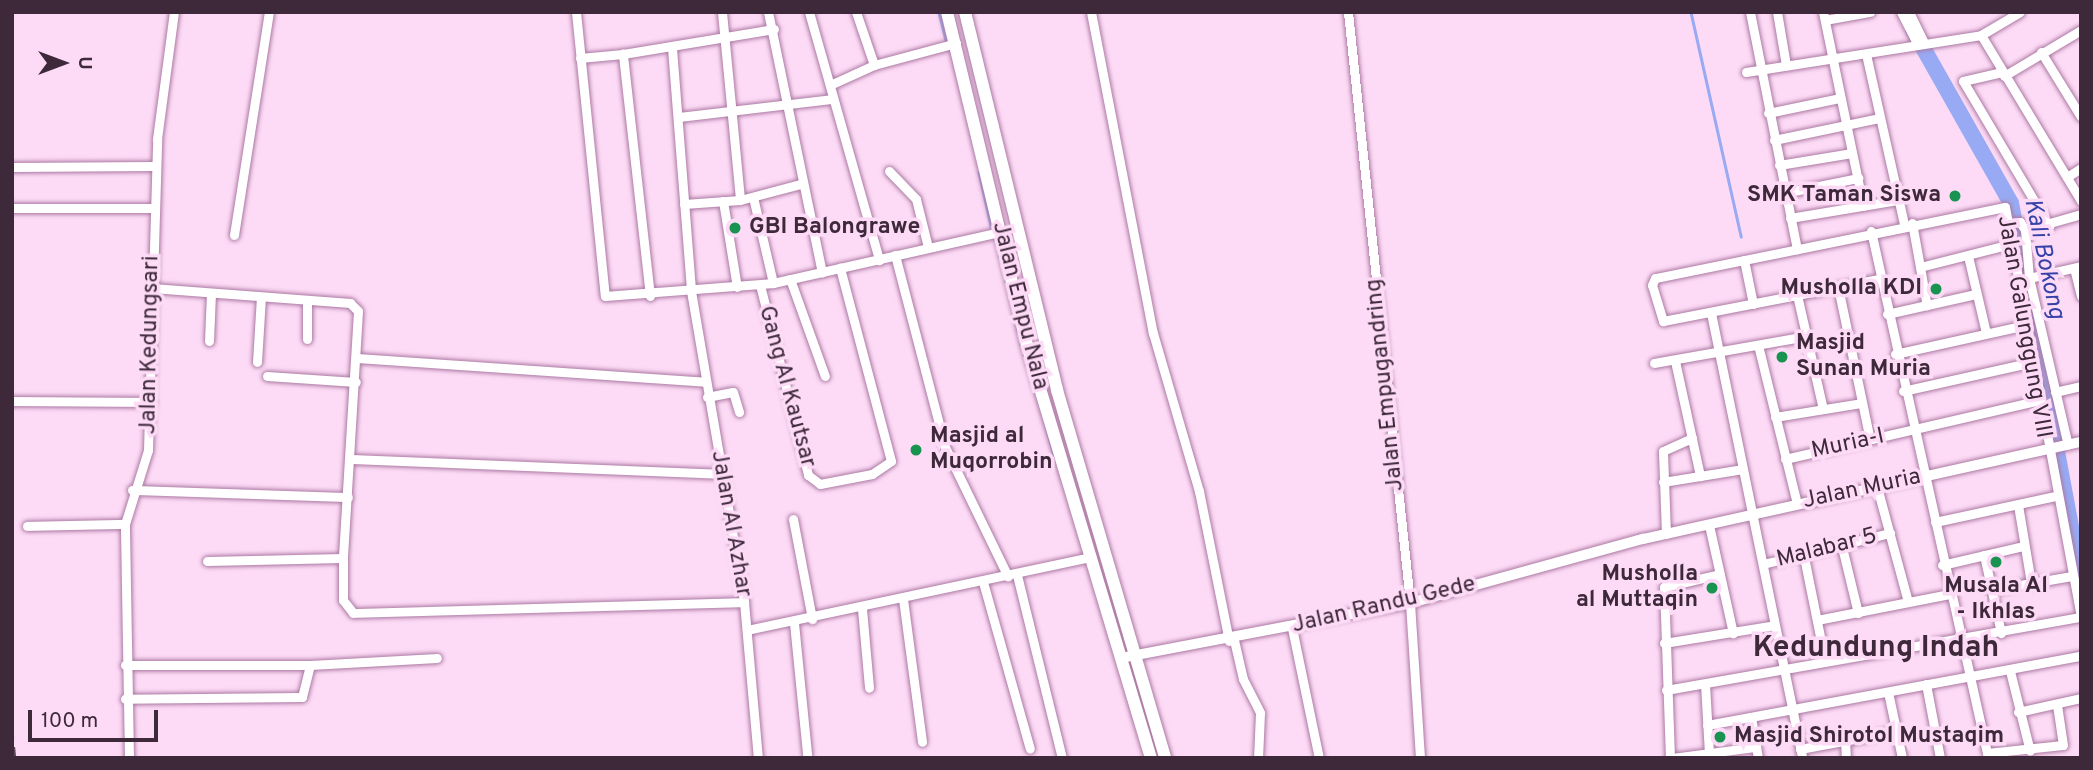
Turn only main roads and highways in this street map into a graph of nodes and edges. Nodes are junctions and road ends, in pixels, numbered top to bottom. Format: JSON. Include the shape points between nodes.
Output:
{"nodes":[{"id":1,"x":947,"y":12,"type":"edge"},
{"id":2,"x":965,"y":12,"type":"edge"},
{"id":3,"x":1151,"y":758,"type":"edge"},
{"id":4,"x":1165,"y":758,"type":"edge"}],
"edges":[{"from":1,"to":3,"type":"main road","name":"Jalan Empu Nala","via":[[996,233],[1087,559]]},
{"from":2,"to":4,"type":"main road","name":"Jalan Empu Nala","via":[[1053,378]]}]}
